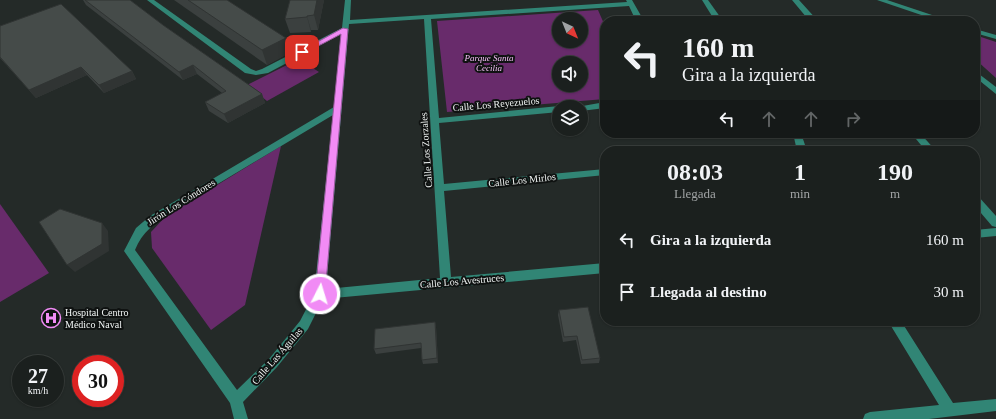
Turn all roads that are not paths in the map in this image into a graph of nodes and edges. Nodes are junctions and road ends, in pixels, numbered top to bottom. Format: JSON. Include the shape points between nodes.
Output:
{"nodes":[{"id":1,"x":150,"y":0,"type":"edge"},
{"id":2,"x":348,"y":0,"type":"edge"},
{"id":3,"x":705,"y":0,"type":"edge"},
{"id":4,"x":795,"y":0,"type":"edge"},
{"id":5,"x":880,"y":0,"type":"edge"},
{"id":6,"x":630,"y":2,"type":"edge"},
{"id":7,"x":637,"y":16,"type":"edge"},
{"id":8,"x":716,"y":16,"type":"edge"},
{"id":9,"x":810,"y":16,"type":"edge"},
{"id":10,"x":930,"y":16,"type":"edge"},
{"id":11,"x":427,"y":17,"type":"junction"},
{"id":12,"x":345,"y":25,"type":"junction"},
{"id":13,"x":980,"y":32,"type":"edge"},
{"id":14,"x":996,"y":37,"type":"edge"},
{"id":15,"x":980,"y":77,"type":"edge"},
{"id":16,"x":996,"y":91,"type":"edge"},
{"id":17,"x":600,"y":106,"type":"edge"},
{"id":18,"x":588,"y":107,"type":"edge"},
{"id":19,"x":338,"y":108,"type":"junction"},
{"id":20,"x":552,"y":111,"type":"edge"},
{"id":21,"x":435,"y":120,"type":"junction"},
{"id":22,"x":920,"y":138,"type":"edge"},
{"id":23,"x":927,"y":146,"type":"edge"},
{"id":24,"x":600,"y":172,"type":"edge"},
{"id":25,"x":439,"y":188,"type":"junction"},
{"id":26,"x":980,"y":205,"type":"edge"},
{"id":27,"x":996,"y":223,"type":"edge"},
{"id":28,"x":996,"y":232,"type":"edge"},
{"id":29,"x":980,"y":234,"type":"edge"},
{"id":30,"x":600,"y":268,"type":"edge"},
{"id":31,"x":446,"y":283,"type":"junction"},
{"id":32,"x":320,"y":294,"type":"junction"},
{"id":33,"x":897,"y":326,"type":"edge"},
{"id":34,"x":236,"y":400,"type":"junction"},
{"id":35,"x":996,"y":404,"type":"edge"},
{"id":36,"x":950,"y":410,"type":"junction"},
{"id":37,"x":241,"y":419,"type":"edge"},
{"id":38,"x":870,"y":419,"type":"edge"}],
"edges":[{"from":1,"to":12,"type":"street","via":[[248,71],[256,73],[265,71]]},
{"from":2,"to":12,"type":"street","name":"Calle Las Águilas"},
{"from":3,"to":8,"type":"street"},
{"from":4,"to":9,"type":"street"},
{"from":5,"to":10,"type":"street"},
{"from":6,"to":7,"type":"street"},
{"from":6,"to":11,"type":"street"},
{"from":11,"to":12,"type":"street"},
{"from":11,"to":21,"type":"street","name":"Calle Los Zorzales"},
{"from":12,"to":19,"type":"street","name":"Calle Las Águilas"},
{"from":13,"to":14,"type":"street"},
{"from":15,"to":16,"type":"street"},
{"from":17,"to":18,"type":"street"},
{"from":19,"to":32,"type":"street","name":"Calle Las Águilas"},
{"from":19,"to":34,"type":"street","name":"Jirón Los Cóndores","via":[[167,209],[140,228],[131,245],[129,251]]},
{"from":20,"to":21,"type":"street","name":"Calle Los Reyezuelos"},
{"from":21,"to":25,"type":"street","name":"Calle Los Zorzales"},
{"from":22,"to":23,"type":"street"},
{"from":24,"to":25,"type":"street","name":"Calle Los Mirlos"},
{"from":25,"to":31,"type":"street","name":"Calle Los Zorzales"},
{"from":26,"to":27,"type":"street"},
{"from":28,"to":29,"type":"street"},
{"from":30,"to":31,"type":"street","name":"Calle Los Avestruces"},
{"from":31,"to":32,"type":"street","name":"Calle Los Avestruces"},
{"from":32,"to":34,"type":"street","name":"Calle Las Águilas","via":[[304,325],[274,363]]},
{"from":33,"to":36,"type":"street"},
{"from":34,"to":37,"type":"street","name":"Jirón Los Cóndores"},
{"from":35,"to":36,"type":"street"},
{"from":36,"to":38,"type":"street"}]}
